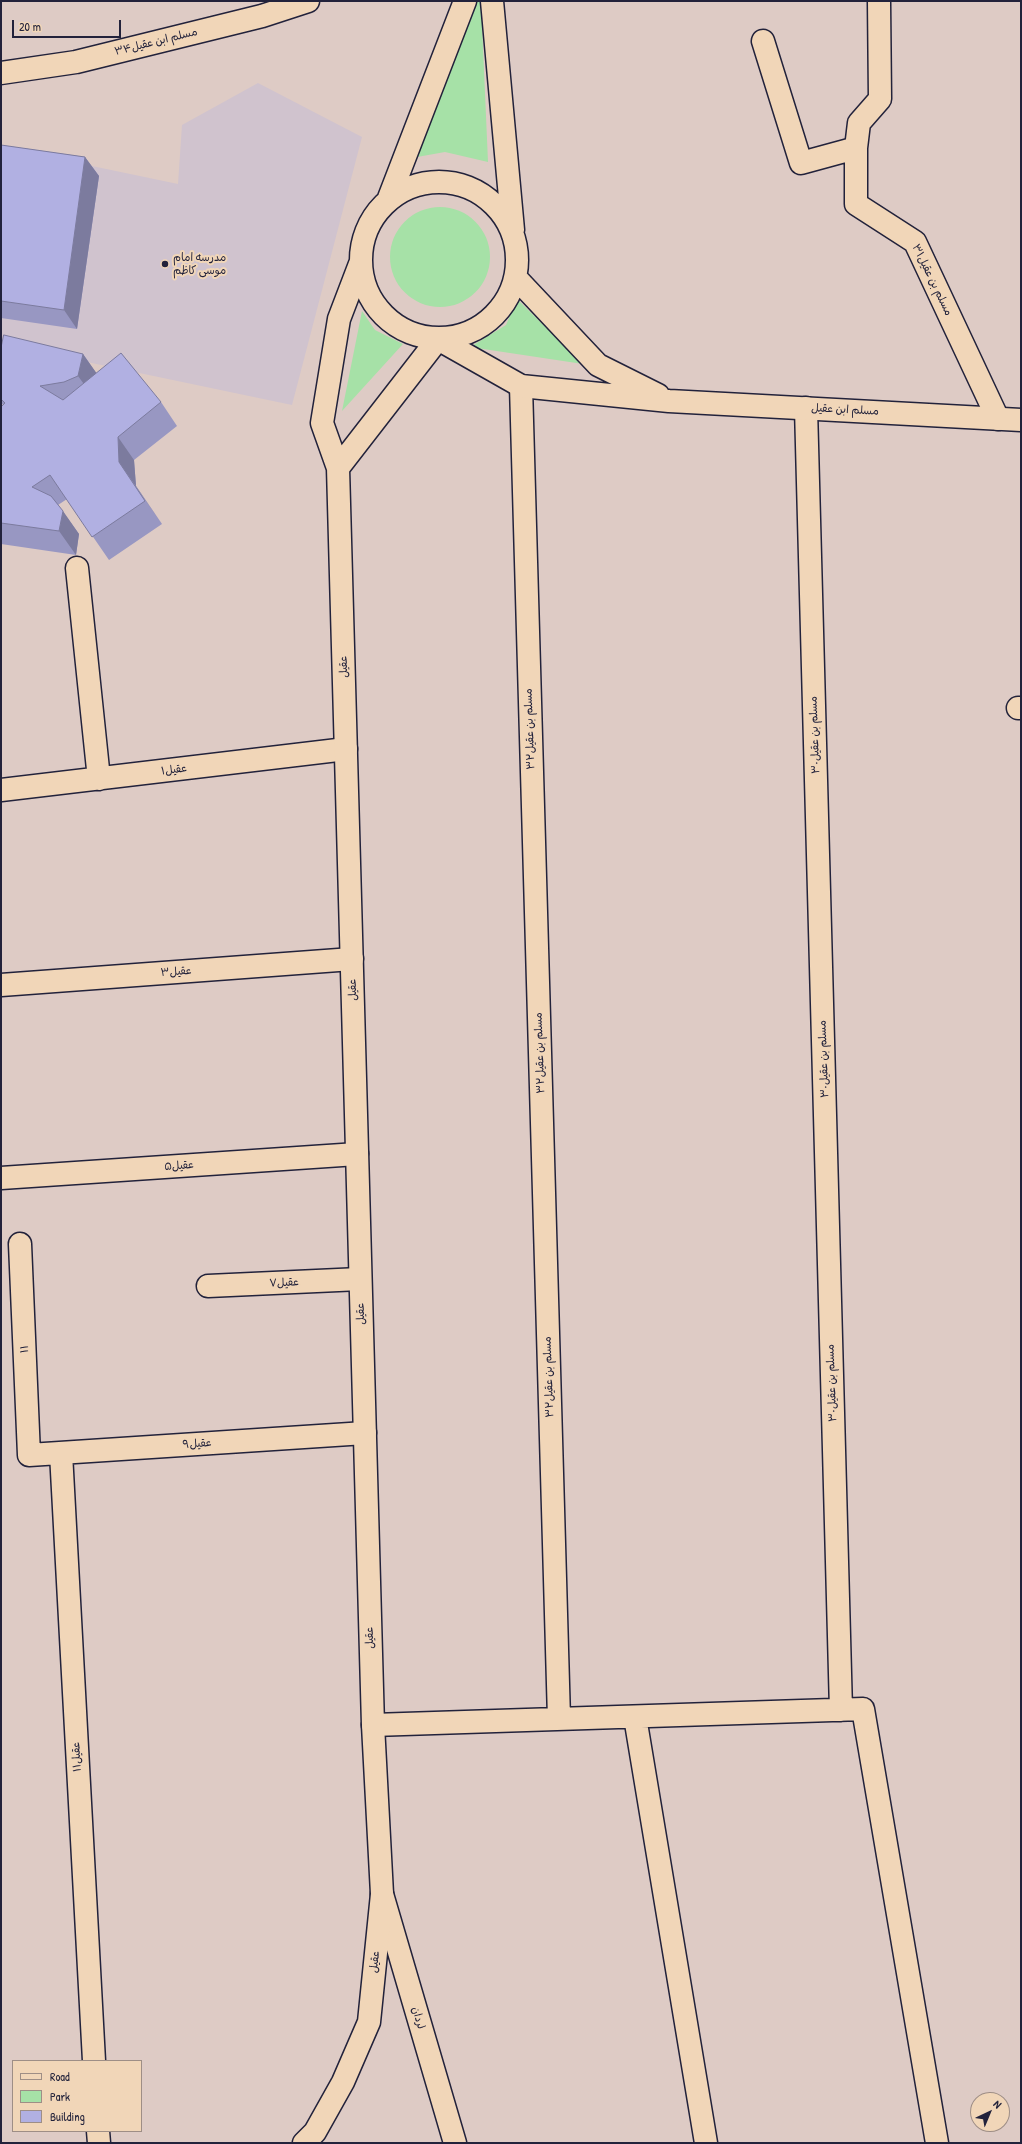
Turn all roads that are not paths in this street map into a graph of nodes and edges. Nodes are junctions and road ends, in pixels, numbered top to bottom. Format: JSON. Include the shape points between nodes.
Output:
{"nodes":[{"id":1,"x":308,"y":1,"type":"edge"},
{"id":2,"x":465,"y":1,"type":"edge"},
{"id":3,"x":492,"y":1,"type":"edge"},
{"id":4,"x":879,"y":2,"type":"dead end"},
{"id":5,"x":260,"y":8,"type":"edge"},
{"id":6,"x":763,"y":41,"type":"dead end"},
{"id":7,"x":1,"y":73,"type":"edge"},
{"id":8,"x":856,"y":148,"type":"junction"},
{"id":9,"x":390,"y":198,"type":"junction"},
{"id":10,"x":514,"y":235,"type":"junction"},
{"id":11,"x":360,"y":264,"type":"junction"},
{"id":12,"x":516,"y":278,"type":"junction"},
{"id":13,"x":438,"y":339,"type":"junction"},
{"id":14,"x":520,"y":386,"type":"junction"},
{"id":15,"x":669,"y":401,"type":"junction"},
{"id":16,"x":806,"y":408,"type":"junction"},
{"id":17,"x":998,"y":419,"type":"junction"},
{"id":18,"x":1021,"y":420,"type":"edge"},
{"id":19,"x":338,"y":468,"type":"junction"},
{"id":20,"x":77,"y":568,"type":"dead end"},
{"id":21,"x":346,"y":749,"type":"junction"},
{"id":22,"x":99,"y":779,"type":"junction"},
{"id":23,"x":1,"y":790,"type":"edge"},
{"id":24,"x":352,"y":959,"type":"junction"},
{"id":25,"x":1,"y":985,"type":"edge"},
{"id":26,"x":357,"y":1154,"type":"junction"},
{"id":27,"x":1,"y":1178,"type":"edge"},
{"id":28,"x":20,"y":1244,"type":"dead end"},
{"id":29,"x":360,"y":1280,"type":"junction"},
{"id":30,"x":208,"y":1286,"type":"dead end"},
{"id":31,"x":365,"y":1433,"type":"junction"},
{"id":32,"x":61,"y":1453,"type":"junction"},
{"id":33,"x":29,"y":1455,"type":"joint"},
{"id":34,"x":841,"y":1710,"type":"junction"},
{"id":35,"x":635,"y":1717,"type":"junction"},
{"id":36,"x":559,"y":1719,"type":"junction"},
{"id":37,"x":373,"y":1725,"type":"junction"},
{"id":38,"x":382,"y":1894,"type":"junction"},
{"id":39,"x":94,"y":2060,"type":"edge"},
{"id":40,"x":98,"y":2132,"type":"edge"},
{"id":41,"x":99,"y":2143,"type":"edge"},
{"id":42,"x":304,"y":2143,"type":"edge"},
{"id":43,"x":455,"y":2143,"type":"edge"},
{"id":44,"x":706,"y":2143,"type":"edge"},
{"id":45,"x":937,"y":2143,"type":"edge"}],
"edges":[{"from":1,"to":5,"type":"street","name":"مسلم ابن عقیل۳۴"},
{"from":2,"to":9,"type":"street"},
{"from":3,"to":10,"type":"street"},
{"from":4,"to":8,"type":"street","name":"مسلم بن عقیل۳۱","via":[[880,99],[858,123]]},
{"from":5,"to":7,"type":"street","name":"مسلم ابن عقیل۳۴","via":[[76,62]]},
{"from":6,"to":8,"type":"street","via":[[801,163]]},
{"from":8,"to":17,"type":"street","name":"مسلم بن عقیل۳۱","via":[[856,204],[914,242]]},
{"from":9,"to":10,"type":"street","via":[[412,186],[436,181],[461,184],[484,195],[502,213]]},
{"from":9,"to":11,"type":"street","via":[[372,216],[362,239]]},
{"from":10,"to":12,"type":"street","via":[[518,256]]},
{"from":11,"to":13,"type":"street","via":[[365,287],[376,308],[393,324],[415,335]]},
{"from":11,"to":19,"type":"street","name":"عقیل","via":[[339,318],[322,423]]},
{"from":12,"to":13,"type":"street","via":[[506,302],[488,322],[465,335]]},
{"from":12,"to":15,"type":"street","via":[[598,365]]},
{"from":13,"to":14,"type":"street"},
{"from":13,"to":19,"type":"street"},
{"from":14,"to":15,"type":"street","name":"مسلم ابن عقیل"},
{"from":14,"to":36,"type":"street","name":"مسلم بن عقیل۳۲"},
{"from":15,"to":16,"type":"street","name":"مسلم ابن عقیل"},
{"from":16,"to":17,"type":"street","name":"مسلم ابن عقیل"},
{"from":16,"to":34,"type":"street","name":"مسلم بن عقیل۳۰"},
{"from":17,"to":18,"type":"street","name":"مسلم ابن عقیل"},
{"from":19,"to":21,"type":"street","name":"عقیل"},
{"from":20,"to":22,"type":"street"},
{"from":21,"to":22,"type":"street","name":"عقیل۱"},
{"from":21,"to":24,"type":"street","name":"عقیل"},
{"from":22,"to":23,"type":"street","name":"عقیل۱"},
{"from":24,"to":25,"type":"street","name":"عقیل۳"},
{"from":24,"to":26,"type":"street","name":"عقیل"},
{"from":26,"to":27,"type":"street","name":"عقیل۵"},
{"from":26,"to":29,"type":"street","name":"عقیل"},
{"from":28,"to":33,"type":"street","name":"۱۱"},
{"from":29,"to":30,"type":"street","name":"عقیل۷"},
{"from":29,"to":31,"type":"street","name":"عقیل"},
{"from":31,"to":32,"type":"street","name":"عقیل۹"},
{"from":31,"to":37,"type":"street","name":"عقیل"},
{"from":32,"to":33,"type":"street","name":"عقیل۹"},
{"from":32,"to":39,"type":"street","name":"عقیل۱۱"},
{"from":34,"to":35,"type":"street"},
{"from":34,"to":45,"type":"street","via":[[863,1709]]},
{"from":35,"to":36,"type":"street"},
{"from":35,"to":44,"type":"street"},
{"from":36,"to":37,"type":"street"},
{"from":37,"to":38,"type":"street","name":"عقیل"},
{"from":38,"to":42,"type":"street","name":"عقیل","via":[[369,2022],[343,2082],[315,2132]]},
{"from":38,"to":43,"type":"street","name":"لردان"},
{"from":40,"to":41,"type":"street"}]}
